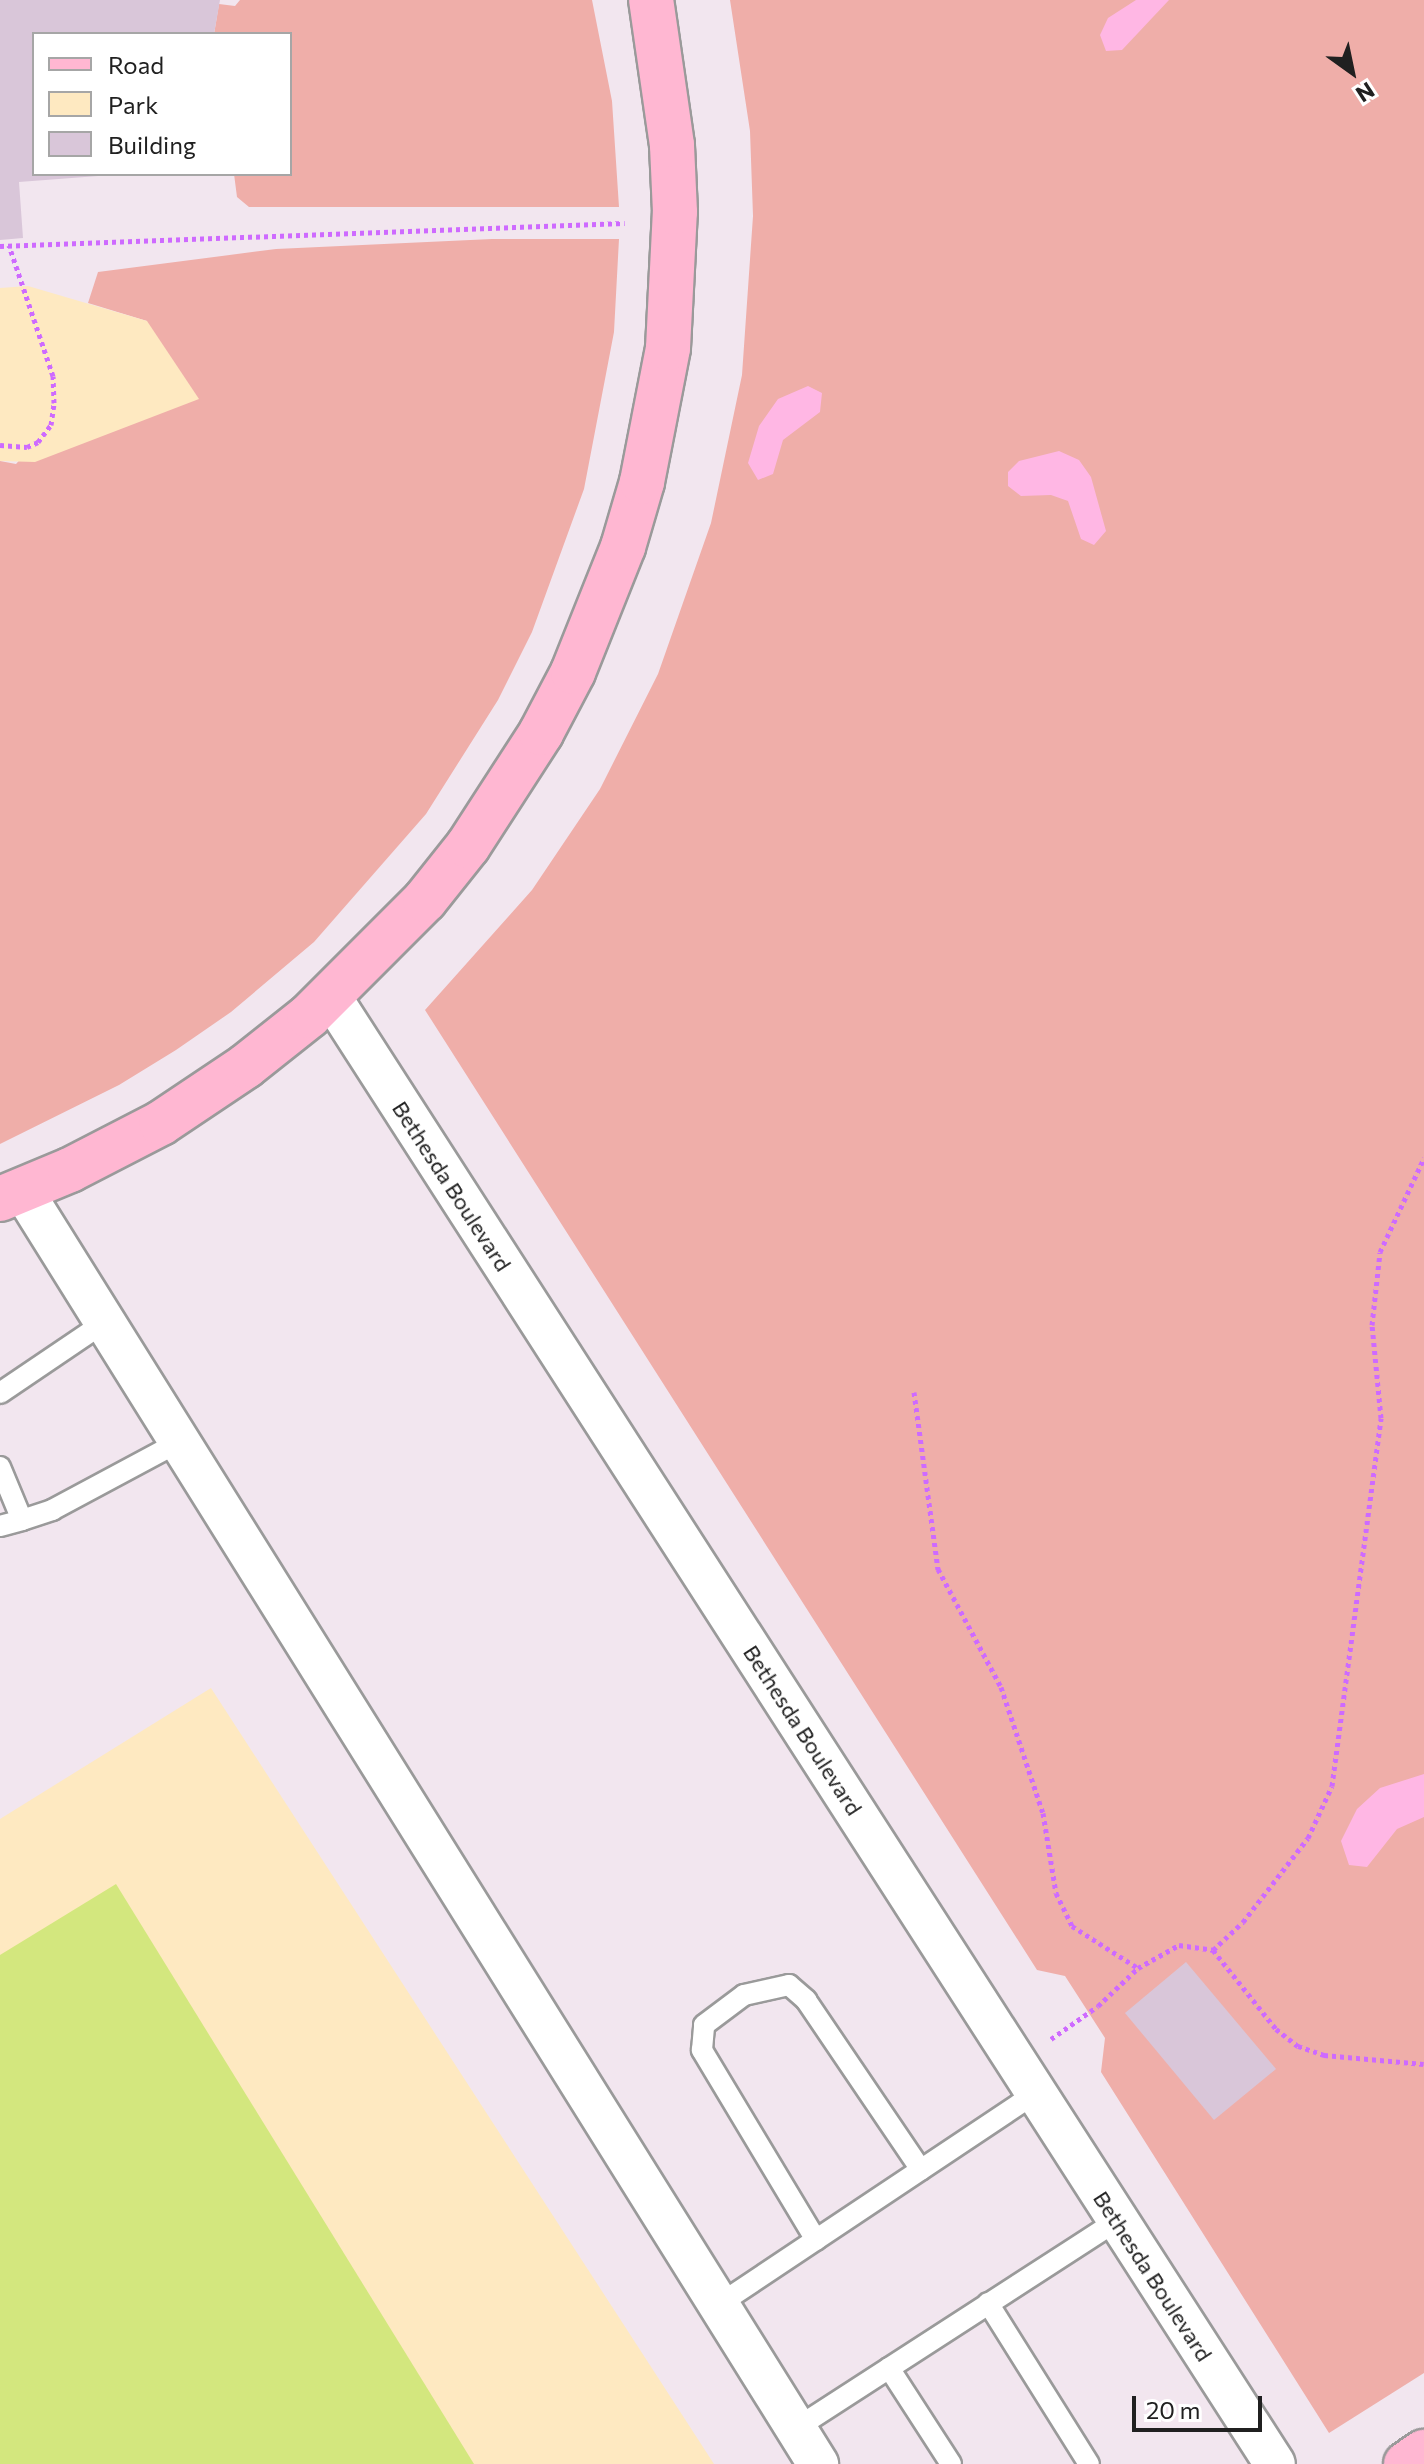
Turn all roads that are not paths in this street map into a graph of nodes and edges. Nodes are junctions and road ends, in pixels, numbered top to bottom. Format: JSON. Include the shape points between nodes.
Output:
{"nodes":[{"id":1,"x":651,"y":0,"type":"edge"},
{"id":2,"x":331,"y":997,"type":"junction"},
{"id":3,"x":12,"y":1195,"type":"edge"},
{"id":4,"x":105,"y":1322,"type":"junction"},
{"id":5,"x":0,"y":1393,"type":"edge"},
{"id":6,"x":179,"y":1442,"type":"junction"},
{"id":7,"x":0,"y":1467,"type":"edge"},
{"id":8,"x":22,"y":1520,"type":"junction"},
{"id":9,"x":0,"y":1526,"type":"edge"},
{"id":10,"x":1027,"y":2078,"type":"junction"},
{"id":11,"x":921,"y":2170,"type":"junction"},
{"id":12,"x":1117,"y":2221,"type":"junction"},
{"id":13,"x":816,"y":2240,"type":"junction"},
{"id":14,"x":988,"y":2303,"type":"junction"},
{"id":15,"x":718,"y":2305,"type":"junction"},
{"id":16,"x":889,"y":2368,"type":"junction"},
{"id":17,"x":795,"y":2429,"type":"junction"},
{"id":18,"x":1424,"y":2452,"type":"edge"},
{"id":19,"x":818,"y":2464,"type":"edge"},
{"id":20,"x":951,"y":2464,"type":"edge"},
{"id":21,"x":1089,"y":2464,"type":"edge"},
{"id":22,"x":1275,"y":2464,"type":"edge"},
{"id":23,"x":1406,"y":2464,"type":"edge"}],
"edges":[{"from":1,"to":2,"type":"street","via":[[672,145],[673,280],[657,415],[623,547],[573,672],[506,791],[425,900]]},
{"from":2,"to":3,"type":"street","via":[[194,1102],[116,1147]]},
{"from":2,"to":10,"type":"street","name":"Bethesda Boulevard"},
{"from":3,"to":4,"type":"street"},
{"from":4,"to":5,"type":"lane"},
{"from":4,"to":6,"type":"street"},
{"from":6,"to":8,"type":"lane","via":[[52,1510]]},
{"from":6,"to":15,"type":"street"},
{"from":7,"to":8,"type":"lane"},
{"from":8,"to":9,"type":"lane"},
{"from":10,"to":11,"type":"lane"},
{"from":10,"to":12,"type":"street","name":"Bethesda Boulevard"},
{"from":11,"to":13,"type":"lane"},
{"from":11,"to":13,"type":"lane","via":[[806,2000],[789,1985],[744,1995],[704,2025],[702,2050]]},
{"from":12,"to":14,"type":"lane"},
{"from":12,"to":22,"type":"street","name":"Bethesda Boulevard"},
{"from":13,"to":15,"type":"lane"},
{"from":14,"to":16,"type":"lane"},
{"from":14,"to":21,"type":"lane"},
{"from":15,"to":17,"type":"street"},
{"from":16,"to":17,"type":"lane"},
{"from":16,"to":20,"type":"lane"},
{"from":17,"to":19,"type":"street"},
{"from":18,"to":23,"type":"street"}]}
